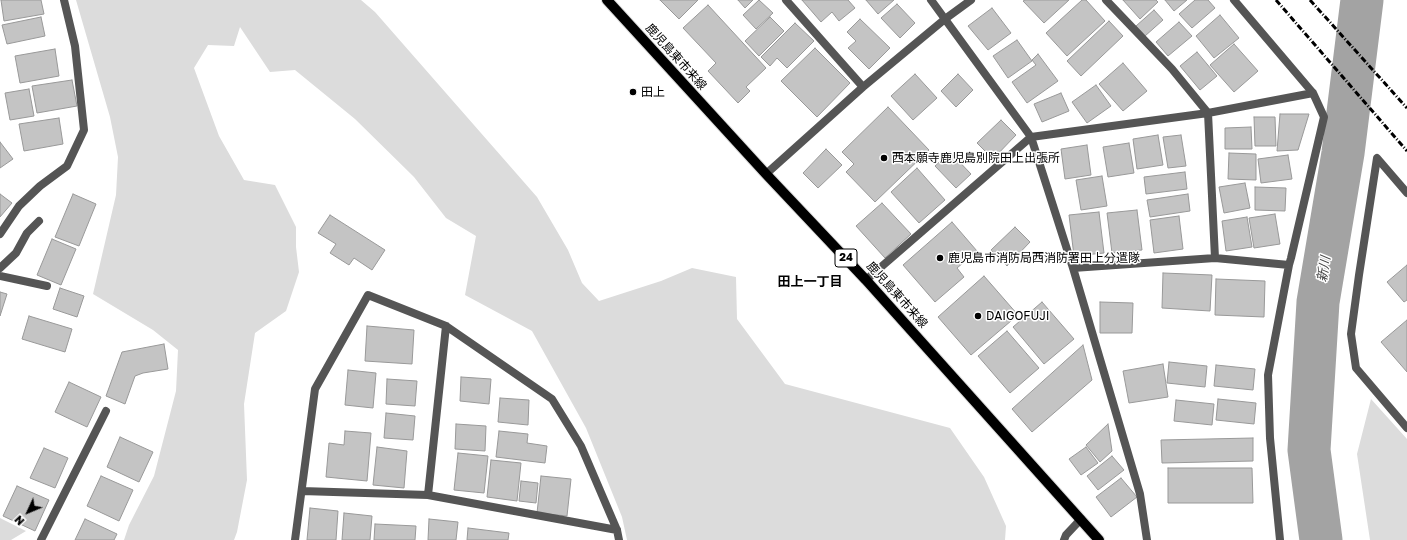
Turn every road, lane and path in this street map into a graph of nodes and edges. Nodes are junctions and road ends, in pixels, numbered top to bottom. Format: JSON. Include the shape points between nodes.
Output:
{"nodes":[{"id":1,"x":64,"y":0,"type":"edge"},
{"id":2,"x":607,"y":0,"type":"edge"},
{"id":3,"x":786,"y":0,"type":"edge"},
{"id":4,"x":932,"y":0,"type":"edge"},
{"id":5,"x":971,"y":0,"type":"edge"},
{"id":6,"x":1106,"y":0,"type":"edge"},
{"id":7,"x":1234,"y":0,"type":"edge"},
{"id":8,"x":944,"y":19,"type":"junction"},
{"id":9,"x":863,"y":87,"type":"junction"},
{"id":10,"x":1313,"y":93,"type":"junction"},
{"id":11,"x":1208,"y":114,"type":"junction"},
{"id":12,"x":1031,"y":137,"type":"junction"},
{"id":13,"x":766,"y":174,"type":"junction"},
{"id":14,"x":1407,"y":192,"type":"edge"},
{"id":15,"x":39,"y":221,"type":"dead end"},
{"id":16,"x":0,"y":234,"type":"edge"},
{"id":17,"x":1215,"y":258,"type":"junction"},
{"id":18,"x":1288,"y":265,"type":"junction"},
{"id":19,"x":0,"y":268,"type":"edge"},
{"id":20,"x":1073,"y":268,"type":"junction"},
{"id":21,"x":0,"y":276,"type":"edge"},
{"id":22,"x":866,"y":280,"type":"junction"},
{"id":23,"x":47,"y":286,"type":"dead end"},
{"id":24,"x":446,"y":326,"type":"junction"},
{"id":25,"x":106,"y":411,"type":"dead end"},
{"id":26,"x":1407,"y":428,"type":"edge"},
{"id":27,"x":302,"y":491,"type":"junction"},
{"id":28,"x":428,"y":495,"type":"junction"},
{"id":29,"x":1081,"y":519,"type":"junction"},
{"id":30,"x":617,"y":530,"type":"junction"},
{"id":31,"x":41,"y":540,"type":"edge"},
{"id":32,"x":295,"y":540,"type":"edge"},
{"id":33,"x":619,"y":540,"type":"edge"},
{"id":34,"x":1064,"y":540,"type":"edge"},
{"id":35,"x":1099,"y":540,"type":"edge"},
{"id":36,"x":1147,"y":540,"type":"edge"},
{"id":37,"x":1280,"y":540,"type":"edge"}],
"edges":[{"from":1,"to":16,"type":"street","via":[[75,46],[84,130],[67,166],[19,206]]},
{"from":2,"to":13,"type":"main road","name":"鹿児島東市来線","number":"24"},
{"from":3,"to":9,"type":"street"},
{"from":4,"to":8,"type":"street"},
{"from":5,"to":8,"type":"street"},
{"from":6,"to":11,"type":"street","via":[[1172,69]]},
{"from":7,"to":10,"type":"street"},
{"from":8,"to":9,"type":"street"},
{"from":8,"to":12,"type":"street"},
{"from":9,"to":13,"type":"street"},
{"from":10,"to":11,"type":"street"},
{"from":10,"to":18,"type":"street","via":[[1324,117],[1292,258]]},
{"from":11,"to":12,"type":"street"},
{"from":11,"to":17,"type":"street"},
{"from":12,"to":20,"type":"street"},
{"from":12,"to":22,"type":"street"},
{"from":13,"to":22,"type":"main road","name":"鹿児島東市来線","number":"24"},
{"from":14,"to":26,"type":"street","via":[[1377,158],[1351,334],[1356,368]]},
{"from":15,"to":19,"type":"street","via":[[16,253]]},
{"from":17,"to":18,"type":"street"},
{"from":17,"to":20,"type":"street"},
{"from":18,"to":37,"type":"street","via":[[1268,375],[1270,438]]},
{"from":20,"to":36,"type":"street","via":[[1140,494]]},
{"from":21,"to":23,"type":"street"},
{"from":22,"to":29,"type":"main road","name":"鹿児島東市来線","number":"24"},
{"from":24,"to":27,"type":"street","via":[[368,295],[315,389]]},
{"from":24,"to":28,"type":"street"},
{"from":24,"to":30,"type":"street","via":[[552,399],[581,446]]},
{"from":25,"to":31,"type":"street"},
{"from":27,"to":28,"type":"street"},
{"from":27,"to":32,"type":"street"},
{"from":28,"to":30,"type":"street"},
{"from":29,"to":34,"type":"street"},
{"from":29,"to":35,"type":"main road","name":"鹿児島東市来線","number":"24"},
{"from":30,"to":33,"type":"street"}]}
